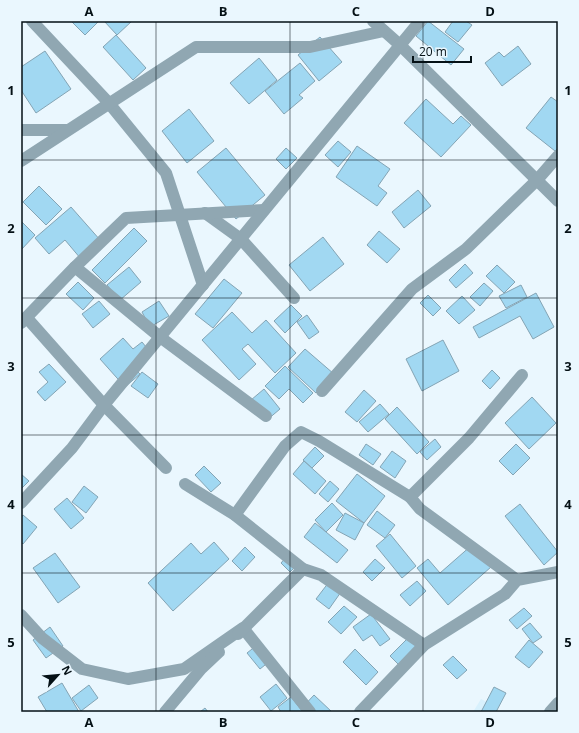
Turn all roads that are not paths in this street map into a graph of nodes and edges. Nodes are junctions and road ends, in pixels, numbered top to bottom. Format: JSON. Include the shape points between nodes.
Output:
{"nodes":[{"id":1,"x":32,"y":21,"type":"edge"},
{"id":2,"x":373,"y":21,"type":"edge"},
{"id":3,"x":420,"y":21,"type":"edge"},
{"id":4,"x":384,"y":31,"type":"junction"},
{"id":5,"x":400,"y":45,"type":"junction"},
{"id":6,"x":108,"y":102,"type":"junction"},
{"id":7,"x":21,"y":130,"type":"edge"},
{"id":8,"x":67,"y":130,"type":"junction"},
{"id":9,"x":558,"y":156,"type":"edge"},
{"id":10,"x":21,"y":161,"type":"edge"},
{"id":11,"x":537,"y":180,"type":"junction"},
{"id":12,"x":558,"y":201,"type":"edge"},
{"id":13,"x":264,"y":210,"type":"junction"},
{"id":14,"x":205,"y":214,"type":"junction"},
{"id":15,"x":180,"y":215,"type":"junction"},
{"id":16,"x":241,"y":239,"type":"junction"},
{"id":17,"x":75,"y":267,"type":"junction"},
{"id":18,"x":203,"y":285,"type":"junction"},
{"id":19,"x":294,"y":298,"type":"dead end"},
{"id":20,"x":24,"y":321,"type":"edge"},
{"id":21,"x":160,"y":337,"type":"junction"},
{"id":22,"x":522,"y":375,"type":"dead end"},
{"id":23,"x":322,"y":391,"type":"dead end"},
{"id":24,"x":104,"y":405,"type":"junction"},
{"id":25,"x":266,"y":416,"type":"dead end"},
{"id":26,"x":166,"y":468,"type":"dead end"},
{"id":27,"x":185,"y":484,"type":"dead end"},
{"id":28,"x":410,"y":497,"type":"junction"},
{"id":29,"x":21,"y":503,"type":"edge"},
{"id":30,"x":235,"y":515,"type":"junction"},
{"id":31,"x":303,"y":569,"type":"junction"},
{"id":32,"x":558,"y":572,"type":"edge"},
{"id":33,"x":517,"y":580,"type":"junction"},
{"id":34,"x":21,"y":615,"type":"edge"},
{"id":35,"x":244,"y":628,"type":"junction"},
{"id":36,"x":424,"y":644,"type":"junction"},
{"id":37,"x":558,"y":702,"type":"edge"},
{"id":38,"x":165,"y":712,"type":"edge"},
{"id":39,"x":310,"y":712,"type":"edge"},
{"id":40,"x":360,"y":712,"type":"edge"},
{"id":41,"x":550,"y":712,"type":"edge"}],
"edges":[{"from":1,"to":6,"type":"street"},
{"from":2,"to":4,"type":"street"},
{"from":3,"to":5,"type":"street"},
{"from":4,"to":5,"type":"street"},
{"from":4,"to":6,"type":"street","via":[[310,47],[196,46]]},
{"from":5,"to":11,"type":"street"},
{"from":5,"to":13,"type":"street"},
{"from":6,"to":8,"type":"street"},
{"from":6,"to":15,"type":"street","via":[[166,173]]},
{"from":7,"to":8,"type":"street"},
{"from":8,"to":10,"type":"street"},
{"from":9,"to":11,"type":"street"},
{"from":11,"to":12,"type":"street"},
{"from":11,"to":23,"type":"street","via":[[466,249],[412,289]]},
{"from":13,"to":14,"type":"street"},
{"from":13,"to":16,"type":"street"},
{"from":14,"to":15,"type":"street"},
{"from":14,"to":16,"type":"street"},
{"from":15,"to":17,"type":"street","via":[[126,218]]},
{"from":15,"to":18,"type":"street"},
{"from":16,"to":18,"type":"street"},
{"from":16,"to":19,"type":"street"},
{"from":17,"to":20,"type":"street"},
{"from":17,"to":21,"type":"street"},
{"from":18,"to":21,"type":"street"},
{"from":20,"to":24,"type":"street"},
{"from":21,"to":24,"type":"street"},
{"from":21,"to":25,"type":"street"},
{"from":22,"to":28,"type":"street","via":[[469,438]]},
{"from":24,"to":26,"type":"street"},
{"from":24,"to":29,"type":"street","via":[[72,448]]},
{"from":27,"to":30,"type":"street"},
{"from":28,"to":30,"type":"street","via":[[301,432],[285,446]]},
{"from":28,"to":33,"type":"street","via":[[420,509]]},
{"from":30,"to":31,"type":"street"},
{"from":31,"to":35,"type":"street"},
{"from":31,"to":36,"type":"street","via":[[321,575]]},
{"from":32,"to":33,"type":"street"},
{"from":33,"to":36,"type":"street","via":[[505,594]]},
{"from":34,"to":35,"type":"street","via":[[42,638],[82,669],[128,679],[184,668]]},
{"from":35,"to":38,"type":"street","via":[[201,669]]},
{"from":35,"to":39,"type":"street"},
{"from":36,"to":40,"type":"street"},
{"from":37,"to":41,"type":"street"}]}
